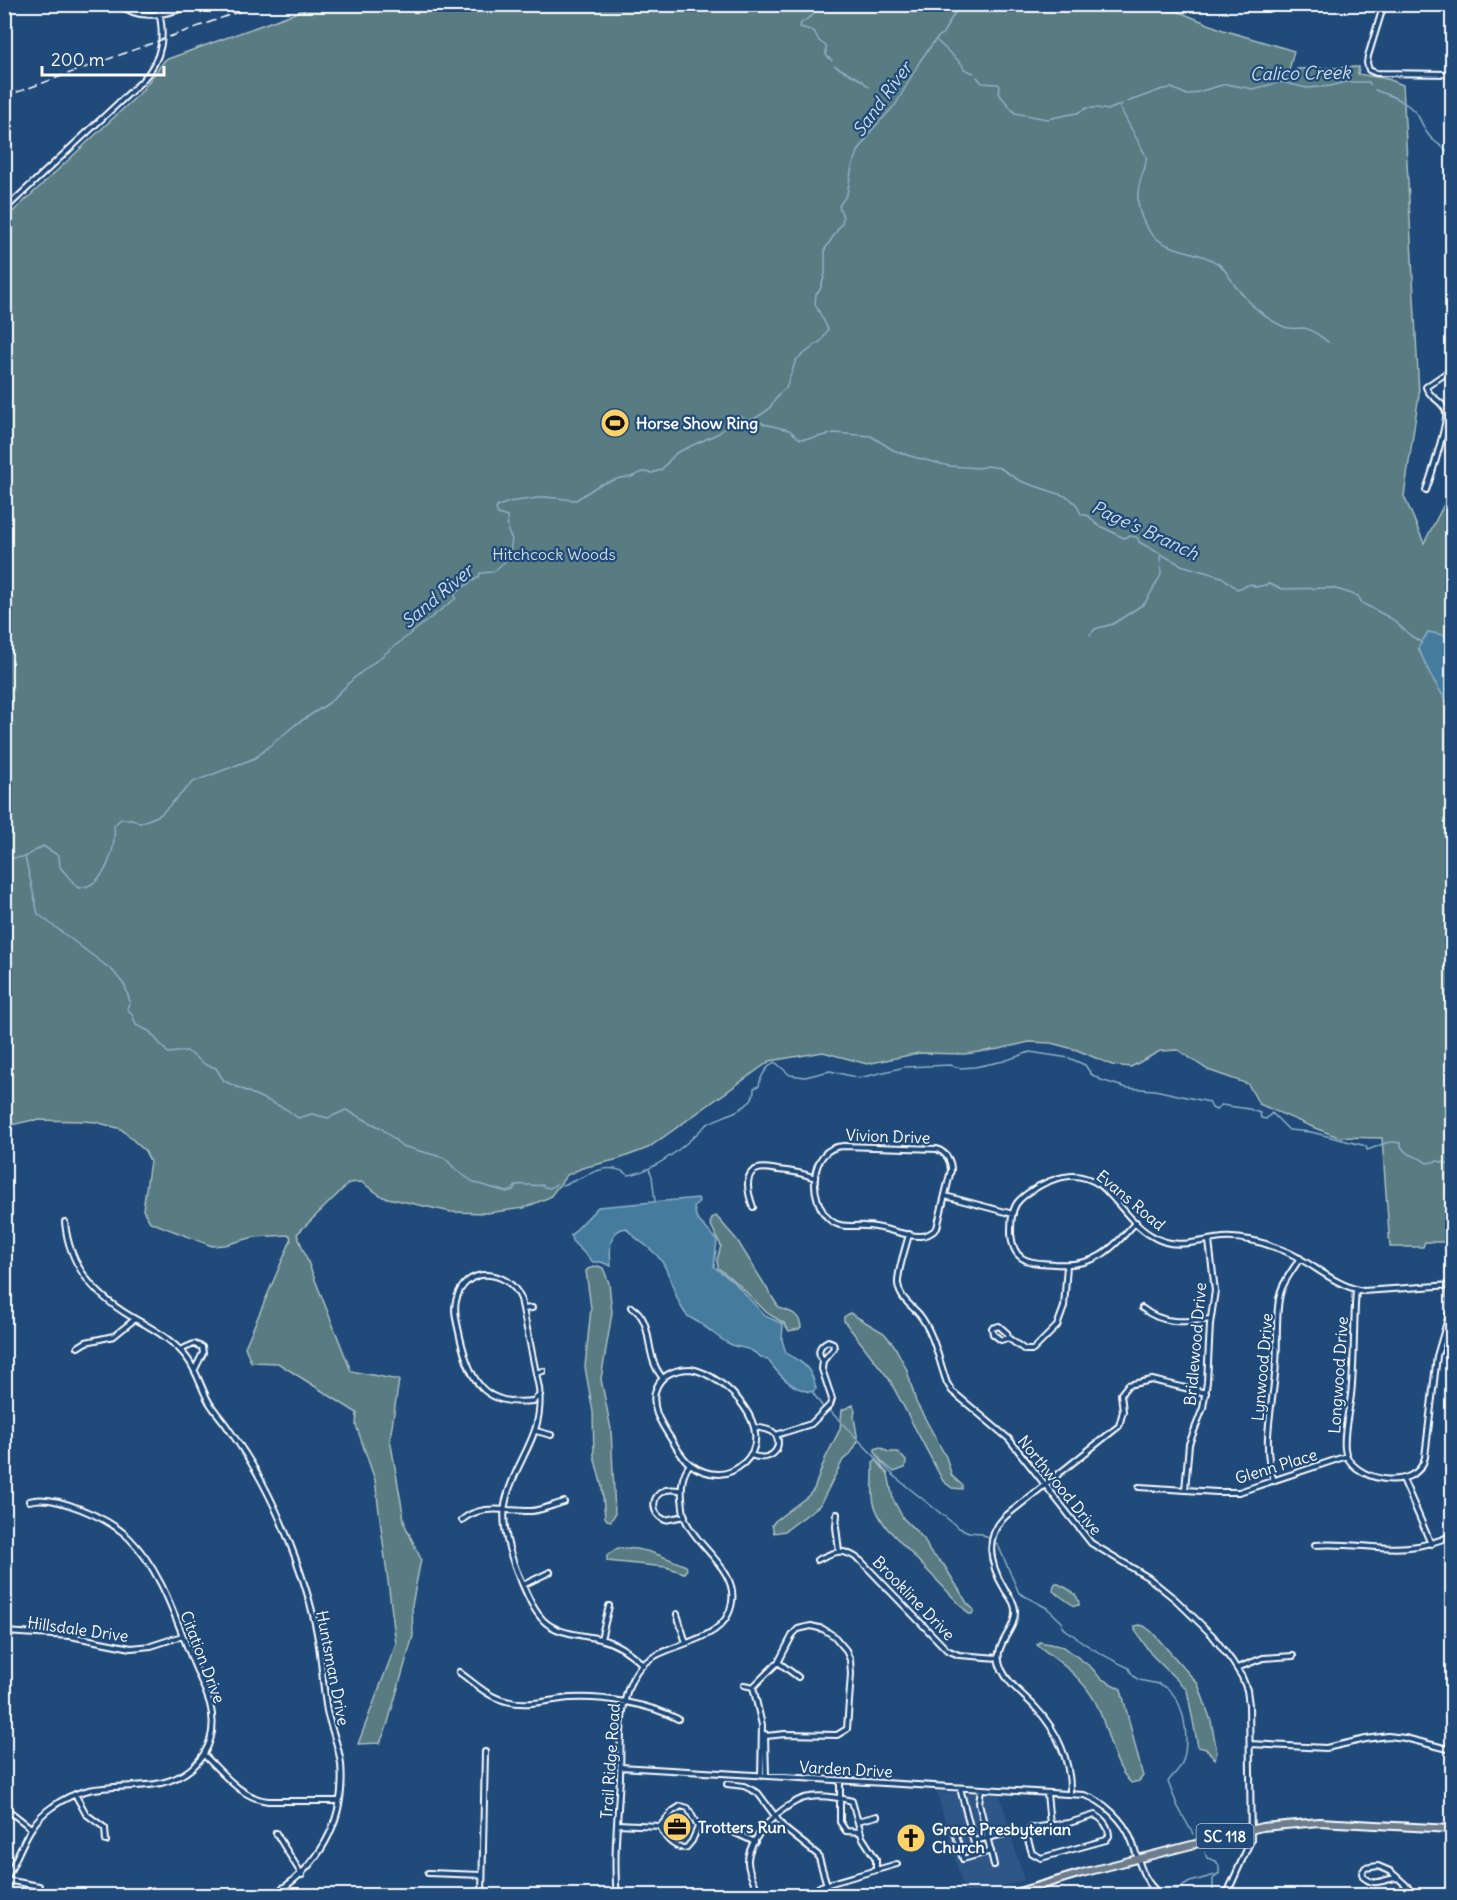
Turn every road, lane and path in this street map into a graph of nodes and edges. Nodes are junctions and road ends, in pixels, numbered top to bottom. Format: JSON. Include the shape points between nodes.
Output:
{"nodes":[{"id":1,"x":120,"y":4,"type":"edge"},
{"id":2,"x":158,"y":4,"type":"edge"},
{"id":3,"x":194,"y":4,"type":"edge"},
{"id":4,"x":1384,"y":4,"type":"edge"},
{"id":5,"x":160,"y":14,"type":"junction"},
{"id":6,"x":1452,"y":74,"type":"edge"},
{"id":7,"x":4,"y":210,"type":"edge"},
{"id":8,"x":1452,"y":369,"type":"edge"},
{"id":9,"x":1426,"y":490,"type":"dead end"},
{"id":10,"x":815,"y":1178,"type":"junction"},
{"id":11,"x":945,"y":1196,"type":"junction"},
{"id":12,"x":753,"y":1207,"type":"dead end"},
{"id":13,"x":1013,"y":1214,"type":"junction"},
{"id":14,"x":65,"y":1222,"type":"dead end"},
{"id":15,"x":1136,"y":1222,"type":"junction"},
{"id":16,"x":1448,"y":1229,"type":"dead end"},
{"id":17,"x":909,"y":1234,"type":"junction"},
{"id":18,"x":1209,"y":1241,"type":"junction"},
{"id":19,"x":1300,"y":1258,"type":"junction"},
{"id":20,"x":1067,"y":1265,"type":"junction"},
{"id":21,"x":1452,"y":1285,"type":"edge"},
{"id":22,"x":1356,"y":1290,"type":"junction"},
{"id":23,"x":631,"y":1306,"type":"dead end"},
{"id":24,"x":532,"y":1308,"type":"dead end"},
{"id":25,"x":1142,"y":1308,"type":"dead end"},
{"id":26,"x":523,"y":1309,"type":"junction"},
{"id":27,"x":135,"y":1319,"type":"junction"},
{"id":28,"x":1210,"y":1319,"type":"junction"},
{"id":29,"x":1008,"y":1338,"type":"junction"},
{"id":30,"x":78,"y":1347,"type":"dead end"},
{"id":31,"x":180,"y":1350,"type":"junction"},
{"id":32,"x":823,"y":1361,"type":"junction"},
{"id":33,"x":543,"y":1371,"type":"dead end"},
{"id":34,"x":195,"y":1373,"type":"junction"},
{"id":35,"x":536,"y":1373,"type":"junction"},
{"id":36,"x":662,"y":1377,"type":"junction"},
{"id":37,"x":1206,"y":1394,"type":"junction"},
{"id":38,"x":540,"y":1395,"type":"junction"},
{"id":39,"x":754,"y":1427,"type":"junction"},
{"id":40,"x":536,"y":1431,"type":"junction"},
{"id":41,"x":551,"y":1435,"type":"dead end"},
{"id":42,"x":776,"y":1436,"type":"junction"},
{"id":43,"x":750,"y":1455,"type":"junction"},
{"id":44,"x":1347,"y":1456,"type":"junction"},
{"id":45,"x":690,"y":1464,"type":"junction"},
{"id":46,"x":1403,"y":1479,"type":"junction"},
{"id":47,"x":1274,"y":1481,"type":"junction"},
{"id":48,"x":1045,"y":1485,"type":"junction"},
{"id":49,"x":1139,"y":1487,"type":"dead end"},
{"id":50,"x":681,"y":1490,"type":"junction"},
{"id":51,"x":1185,"y":1490,"type":"junction"},
{"id":52,"x":29,"y":1501,"type":"dead end"},
{"id":53,"x":564,"y":1502,"type":"dead end"},
{"id":54,"x":505,"y":1510,"type":"junction"},
{"id":55,"x":837,"y":1514,"type":"dead end"},
{"id":56,"x":685,"y":1516,"type":"junction"},
{"id":57,"x":462,"y":1520,"type":"dead end"},
{"id":58,"x":1452,"y":1535,"type":"edge"},
{"id":59,"x":1431,"y":1544,"type":"junction"},
{"id":60,"x":1315,"y":1545,"type":"dead end"},
{"id":61,"x":839,"y":1551,"type":"junction"},
{"id":62,"x":817,"y":1560,"type":"dead end"},
{"id":63,"x":550,"y":1572,"type":"dead end"},
{"id":64,"x":523,"y":1585,"type":"junction"},
{"id":65,"x":609,"y":1606,"type":"dead end"},
{"id":66,"x":676,"y":1614,"type":"dead end"},
{"id":67,"x":4,"y":1632,"type":"edge"},
{"id":68,"x":182,"y":1635,"type":"junction"},
{"id":69,"x":601,"y":1639,"type":"junction"},
{"id":70,"x":686,"y":1643,"type":"junction"},
{"id":71,"x":1293,"y":1656,"type":"dead end"},
{"id":72,"x":998,"y":1658,"type":"junction"},
{"id":73,"x":778,"y":1662,"type":"junction"},
{"id":74,"x":643,"y":1665,"type":"junction"},
{"id":75,"x":1237,"y":1668,"type":"junction"},
{"id":76,"x":459,"y":1672,"type":"dead end"},
{"id":77,"x":798,"y":1677,"type":"dead end"},
{"id":78,"x":744,"y":1685,"type":"dead end"},
{"id":79,"x":753,"y":1687,"type":"junction"},
{"id":80,"x":624,"y":1703,"type":"junction"},
{"id":81,"x":678,"y":1719,"type":"dead end"},
{"id":82,"x":762,"y":1725,"type":"junction"},
{"id":83,"x":766,"y":1736,"type":"junction"},
{"id":84,"x":1250,"y":1744,"type":"junction"},
{"id":85,"x":1452,"y":1750,"type":"edge"},
{"id":86,"x":485,"y":1752,"type":"dead end"},
{"id":87,"x":204,"y":1755,"type":"junction"},
{"id":88,"x":620,"y":1767,"type":"junction"},
{"id":89,"x":761,"y":1776,"type":"junction"},
{"id":90,"x":766,"y":1776,"type":"junction"},
{"id":91,"x":840,"y":1781,"type":"junction"},
{"id":92,"x":727,"y":1784,"type":"dead end"},
{"id":93,"x":960,"y":1788,"type":"junction"},
{"id":94,"x":981,"y":1790,"type":"junction"},
{"id":95,"x":1047,"y":1793,"type":"junction"},
{"id":96,"x":75,"y":1794,"type":"junction"},
{"id":97,"x":1070,"y":1794,"type":"junction"},
{"id":98,"x":840,"y":1798,"type":"junction"},
{"id":99,"x":338,"y":1801,"type":"junction"},
{"id":100,"x":4,"y":1807,"type":"edge"},
{"id":101,"x":775,"y":1816,"type":"junction"},
{"id":102,"x":878,"y":1816,"type":"dead end"},
{"id":103,"x":858,"y":1821,"type":"junction"},
{"id":104,"x":617,"y":1824,"type":"junction"},
{"id":105,"x":1050,"y":1825,"type":"junction"},
{"id":106,"x":660,"y":1826,"type":"junction"},
{"id":107,"x":31,"y":1828,"type":"junction"},
{"id":108,"x":970,"y":1828,"type":"junction"},
{"id":109,"x":1452,"y":1829,"type":"edge"},
{"id":110,"x":729,"y":1830,"type":"dead end"},
{"id":111,"x":1251,"y":1830,"type":"junction"},
{"id":112,"x":860,"y":1832,"type":"junction"},
{"id":113,"x":276,"y":1833,"type":"dead end"},
{"id":114,"x":1004,"y":1834,"type":"dead end"},
{"id":115,"x":987,"y":1838,"type":"junction"},
{"id":116,"x":106,"y":1840,"type":"dead end"},
{"id":117,"x":974,"y":1841,"type":"junction"},
{"id":118,"x":755,"y":1842,"type":"junction"},
{"id":119,"x":991,"y":1851,"type":"junction"},
{"id":120,"x":977,"y":1855,"type":"junction"},
{"id":121,"x":1137,"y":1860,"type":"junction"},
{"id":122,"x":897,"y":1864,"type":"dead end"},
{"id":123,"x":994,"y":1865,"type":"dead end"},
{"id":124,"x":876,"y":1869,"type":"junction"},
{"id":125,"x":428,"y":1873,"type":"dead end"},
{"id":126,"x":302,"y":1875,"type":"junction"},
{"id":127,"x":482,"y":1875,"type":"junction"},
{"id":128,"x":1398,"y":1878,"type":"junction"},
{"id":129,"x":5,"y":1882,"type":"edge"},
{"id":130,"x":827,"y":1885,"type":"junction"},
{"id":131,"x":39,"y":1886,"type":"dead end"},
{"id":132,"x":1152,"y":1887,"type":"junction"},
{"id":133,"x":270,"y":1896,"type":"edge"},
{"id":134,"x":482,"y":1896,"type":"edge"},
{"id":135,"x":617,"y":1896,"type":"edge"},
{"id":136,"x":690,"y":1896,"type":"edge"},
{"id":137,"x":700,"y":1896,"type":"edge"},
{"id":138,"x":760,"y":1896,"type":"edge"},
{"id":139,"x":806,"y":1896,"type":"edge"},
{"id":140,"x":1005,"y":1896,"type":"edge"},
{"id":141,"x":1141,"y":1896,"type":"edge"},
{"id":142,"x":1162,"y":1896,"type":"edge"},
{"id":143,"x":1226,"y":1896,"type":"edge"},
{"id":144,"x":1412,"y":1896,"type":"edge"}],
"edges":[{"from":1,"to":5,"type":"street","via":[[136,14]]},
{"from":2,"to":5,"type":"street"},
{"from":3,"to":5,"type":"street"},
{"from":4,"to":6,"type":"street","via":[[1368,68],[1376,74]]},
{"from":5,"to":7,"type":"street","via":[[162,46],[148,75]]},
{"from":8,"to":9,"type":"street","via":[[1426,387],[1447,412]]},
{"from":10,"to":11,"type":"street","name":"Vivion Drive","via":[[822,1154],[835,1146],[937,1149],[951,1164]]},
{"from":10,"to":12,"type":"street","via":[[791,1171],[757,1169],[748,1180]]},
{"from":10,"to":17,"type":"street","name":"Vivion Drive","via":[[815,1191],[832,1222],[844,1227],[879,1227]]},
{"from":11,"to":13,"type":"street"},
{"from":11,"to":17,"type":"street","name":"Vivion Drive","via":[[937,1228],[924,1236]]},
{"from":13,"to":15,"type":"street","name":"Evans Road","via":[[1021,1199],[1033,1190],[1053,1179],[1076,1176],[1104,1188]]},
{"from":13,"to":20,"type":"street","via":[[1012,1243],[1020,1256],[1038,1263]]},
{"from":14,"to":27,"type":"street","name":"Huntsman Drive","via":[[69,1249],[82,1275]]},
{"from":15,"to":18,"type":"street","name":"Evans Road","via":[[1167,1243]]},
{"from":15,"to":20,"type":"street","via":[[1098,1258]]},
{"from":16,"to":21,"type":"street"},
{"from":17,"to":48,"type":"street","name":"Northwood Drive","via":[[899,1288],[903,1299],[929,1330],[949,1387],[1009,1440]]},
{"from":18,"to":19,"type":"street","name":"Evans Road","via":[[1244,1240],[1276,1247]]},
{"from":18,"to":28,"type":"street","name":"Bridlewood Drive","via":[[1215,1291]]},
{"from":19,"to":22,"type":"street","name":"Evans Road"},
{"from":19,"to":47,"type":"street","name":"Lynwood Drive","via":[[1279,1301],[1267,1444]]},
{"from":20,"to":29,"type":"street","via":[[1064,1307],[1057,1326],[1033,1350],[1024,1350]]},
{"from":21,"to":22,"type":"street"},
{"from":21,"to":46,"type":"street","via":[[1450,1315],[1437,1356],[1424,1464]]},
{"from":22,"to":44,"type":"street","name":"Longwood Drive"},
{"from":23,"to":36,"type":"street","via":[[643,1318],[651,1359]]},
{"from":24,"to":26,"type":"street"},
{"from":25,"to":28,"type":"street","via":[[1151,1316],[1169,1321]]},
{"from":26,"to":35,"type":"street"},
{"from":26,"to":38,"type":"street","via":[[514,1287],[493,1275],[470,1281],[458,1295],[455,1308],[468,1367],[480,1386],[509,1401],[533,1401]]},
{"from":27,"to":30,"type":"street","via":[[114,1336]]},
{"from":27,"to":31,"type":"street","name":"Huntsman Drive"},
{"from":28,"to":37,"type":"street","name":"Bridlewood Drive"},
{"from":29,"to":29,"type":"street","via":[[1001,1340],[992,1328],[999,1326],[1008,1332]]},
{"from":31,"to":34,"type":"street","name":"Huntsman Drive"},
{"from":31,"to":34,"type":"street","name":"Huntsman Drive","via":[[194,1344],[202,1347]]},
{"from":32,"to":32,"type":"street","via":[[819,1350],[828,1341],[833,1342],[834,1348]]},
{"from":32,"to":42,"type":"street","via":[[830,1405],[811,1424]]},
{"from":33,"to":35,"type":"street"},
{"from":34,"to":99,"type":"street","name":"Huntsman Drive","via":[[209,1402],[261,1481],[284,1529],[316,1628],[327,1712],[339,1756]]},
{"from":35,"to":38,"type":"street"},
{"from":36,"to":39,"type":"street","via":[[685,1369],[710,1375],[743,1407]]},
{"from":36,"to":45,"type":"street","via":[[656,1391],[656,1409],[664,1428]]},
{"from":37,"to":48,"type":"street","via":[[1152,1380],[1128,1385],[1121,1394],[1123,1411],[1119,1426]]},
{"from":37,"to":51,"type":"street","name":"Bridlewood Drive","via":[[1188,1446]]},
{"from":38,"to":40,"type":"street"},
{"from":39,"to":42,"type":"street"},
{"from":39,"to":43,"type":"street"},
{"from":40,"to":41,"type":"street"},
{"from":40,"to":54,"type":"street","via":[[507,1495]]},
{"from":42,"to":43,"type":"street","via":[[778,1446],[772,1455]]},
{"from":43,"to":45,"type":"street","via":[[726,1474],[707,1472]]},
{"from":44,"to":46,"type":"street","name":"Longwood Drive","via":[[1360,1472]]},
{"from":44,"to":47,"type":"street","name":"Glenn Place"},
{"from":45,"to":50,"type":"street","name":"Trail Ridge Road"},
{"from":46,"to":59,"type":"street"},
{"from":47,"to":51,"type":"street","name":"Glenn Place","via":[[1232,1492]]},
{"from":48,"to":72,"type":"street","via":[[1004,1518],[992,1538],[994,1569],[1015,1611]]},
{"from":48,"to":75,"type":"street","name":"Northwood Drive","via":[[1091,1543],[1176,1599],[1212,1635]]},
{"from":49,"to":51,"type":"street","name":"Glenn Place"},
{"from":50,"to":56,"type":"street","name":"Trail Ridge Road"},
{"from":50,"to":56,"type":"street","via":[[660,1493],[654,1500],[654,1509],[665,1520]]},
{"from":52,"to":68,"type":"street","name":"Citation Drive","via":[[81,1509],[104,1519],[127,1536],[155,1573]]},
{"from":53,"to":54,"type":"street","via":[[533,1511]]},
{"from":54,"to":57,"type":"street","via":[[477,1511]]},
{"from":54,"to":64,"type":"street","via":[[511,1556]]},
{"from":55,"to":61,"type":"street"},
{"from":56,"to":70,"type":"street","name":"Trail Ridge Road","via":[[726,1575],[732,1594],[730,1609],[719,1626]]},
{"from":58,"to":59,"type":"street"},
{"from":59,"to":60,"type":"street","via":[[1388,1549]]},
{"from":61,"to":62,"type":"street"},
{"from":61,"to":72,"type":"street","name":"Brookline Drive","via":[[861,1561],[947,1650],[959,1655]]},
{"from":63,"to":64,"type":"street"},
{"from":64,"to":69,"type":"street","via":[[547,1623],[568,1633]]},
{"from":65,"to":69,"type":"street"},
{"from":66,"to":70,"type":"street"},
{"from":67,"to":68,"type":"street","name":"Hillsdale Drive","via":[[78,1637],[131,1648],[151,1646]]},
{"from":68,"to":87,"type":"street","name":"Citation Drive","via":[[212,1715],[210,1741]]},
{"from":69,"to":74,"type":"street","via":[[621,1647]]},
{"from":70,"to":74,"type":"street","name":"Trail Ridge Road"},
{"from":71,"to":75,"type":"street","via":[[1263,1658]]},
{"from":72,"to":97,"type":"street","via":[[1010,1682],[1054,1732],[1068,1764]]},
{"from":73,"to":77,"type":"street"},
{"from":73,"to":79,"type":"street"},
{"from":73,"to":83,"type":"street","via":[[798,1629],[813,1627],[834,1636],[846,1650],[851,1665],[848,1727],[837,1735]]},
{"from":74,"to":80,"type":"street","name":"Trail Ridge Road","via":[[630,1684]]},
{"from":75,"to":84,"type":"street","name":"Northwood Drive","via":[[1247,1690]]},
{"from":76,"to":80,"type":"street","via":[[492,1696],[510,1702],[580,1698]]},
{"from":78,"to":79,"type":"street"},
{"from":79,"to":82,"type":"street"},
{"from":80,"to":81,"type":"street","via":[[662,1711]]},
{"from":80,"to":88,"type":"street","name":"Trail Ridge Road"},
{"from":82,"to":83,"type":"street"},
{"from":82,"to":89,"type":"street"},
{"from":83,"to":90,"type":"street"},
{"from":84,"to":85,"type":"street","via":[[1317,1749],[1388,1736]]},
{"from":84,"to":111,"type":"street","name":"Northwood Drive"},
{"from":86,"to":127,"type":"street"},
{"from":87,"to":96,"type":"street","via":[[191,1768],[167,1781]]},
{"from":87,"to":99,"type":"street","via":[[244,1792],[258,1799]]},
{"from":88,"to":89,"type":"street","name":"Varden Drive"},
{"from":88,"to":104,"type":"street","name":"Trail Ridge Road"},
{"from":89,"to":90,"type":"street","name":"Varden Drive"},
{"from":90,"to":91,"type":"street","name":"Varden Drive"},
{"from":91,"to":93,"type":"street","name":"Varden Drive"},
{"from":91,"to":98,"type":"street"},
{"from":92,"to":101,"type":"street","via":[[754,1790]]},
{"from":93,"to":94,"type":"street","name":"Varden Drive"},
{"from":93,"to":108,"type":"street"},
{"from":94,"to":95,"type":"street","name":"Varden Drive"},
{"from":94,"to":115,"type":"street","via":[[979,1803]]},
{"from":95,"to":97,"type":"street","name":"Varden Drive"},
{"from":95,"to":105,"type":"street"},
{"from":96,"to":107,"type":"street","via":[[46,1812]]},
{"from":96,"to":116,"type":"street","via":[[86,1814],[105,1828]]},
{"from":97,"to":121,"type":"street","name":"Varden Drive","via":[[1093,1798],[1109,1811],[1130,1835]]},
{"from":98,"to":101,"type":"street","via":[[804,1798]]},
{"from":98,"to":103,"type":"street","via":[[852,1801]]},
{"from":98,"to":112,"type":"street","via":[[843,1828]]},
{"from":99,"to":126,"type":"street","name":"Huntsman Drive","via":[[326,1841]]},
{"from":100,"to":107,"type":"street"},
{"from":101,"to":118,"type":"street","via":[[763,1826]]},
{"from":101,"to":130,"type":"street","via":[[789,1833],[818,1855]]},
{"from":102,"to":103,"type":"street"},
{"from":103,"to":112,"type":"street"},
{"from":104,"to":106,"type":"street"},
{"from":104,"to":135,"type":"street","name":"Trail Ridge Road"},
{"from":105,"to":105,"type":"street","via":[[1095,1815],[1104,1822],[1109,1834],[1104,1841],[1036,1857],[1031,1852],[1027,1832],[1032,1827]]},
{"from":106,"to":106,"type":"street","via":[[672,1844],[681,1849],[692,1841],[698,1827],[688,1808],[681,1806],[664,1818]]},
{"from":107,"to":129,"type":"street"},
{"from":108,"to":117,"type":"street"},
{"from":108,"to":120,"type":"street","via":[[955,1832],[963,1859]]},
{"from":109,"to":111,"type":"main road","number":"SC 118","via":[[1318,1822]]},
{"from":110,"to":118,"type":"street"},
{"from":111,"to":121,"type":"main road","number":"SC 118"},
{"from":111,"to":143,"type":"street","name":"Northwood Drive","via":[[1250,1845]]},
{"from":112,"to":124,"type":"street","via":[[876,1858]]},
{"from":113,"to":126,"type":"street"},
{"from":114,"to":115,"type":"street"},
{"from":115,"to":117,"type":"street"},
{"from":115,"to":119,"type":"street"},
{"from":117,"to":120,"type":"street"},
{"from":118,"to":138,"type":"street","via":[[748,1863]]},
{"from":119,"to":120,"type":"street"},
{"from":119,"to":123,"type":"street"},
{"from":121,"to":132,"type":"street","name":"Varden Drive"},
{"from":121,"to":140,"type":"main road","number":"SC 118"},
{"from":122,"to":124,"type":"street"},
{"from":124,"to":130,"type":"street"},
{"from":125,"to":127,"type":"street"},
{"from":126,"to":133,"type":"street","name":"Huntsman Drive"},
{"from":127,"to":134,"type":"street"},
{"from":128,"to":128,"type":"street","via":[[1378,1866],[1366,1867],[1362,1873],[1371,1883]]},
{"from":128,"to":144,"type":"street"},
{"from":129,"to":131,"type":"street"},
{"from":130,"to":139,"type":"street"},
{"from":132,"to":141,"type":"street"},
{"from":132,"to":142,"type":"street","name":"Varden Drive"},
{"from":136,"to":137,"type":"street"}]}
